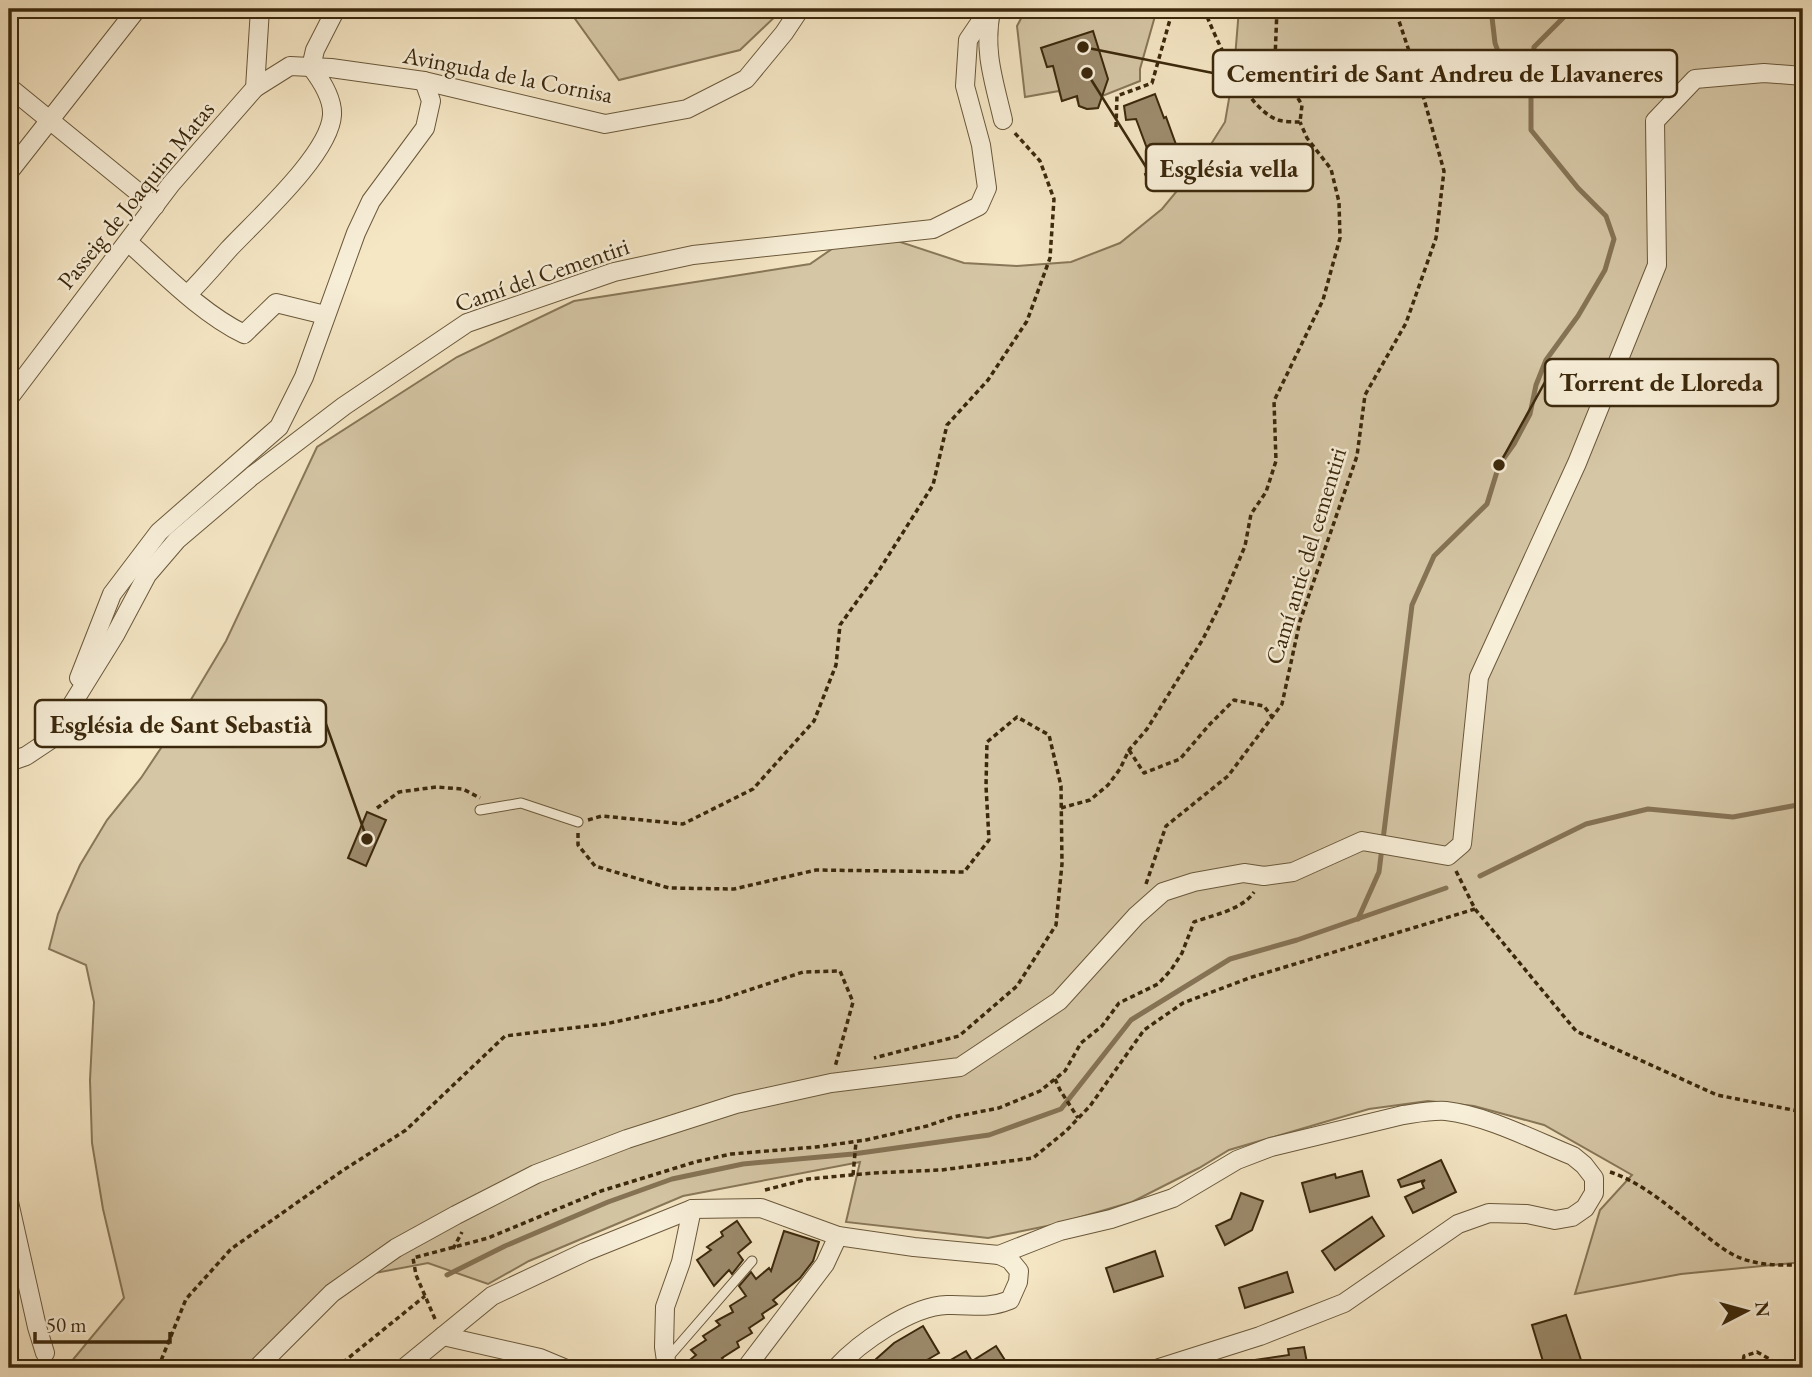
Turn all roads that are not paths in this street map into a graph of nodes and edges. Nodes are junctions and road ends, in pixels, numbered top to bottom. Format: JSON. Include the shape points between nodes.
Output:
{"nodes":[{"id":1,"x":137,"y":9,"type":"edge"},
{"id":2,"x":260,"y":9,"type":"edge"},
{"id":3,"x":336,"y":9,"type":"edge"},
{"id":4,"x":800,"y":9,"type":"edge"},
{"id":5,"x":990,"y":9,"type":"edge"},
{"id":6,"x":311,"y":67,"type":"junction"},
{"id":7,"x":1803,"y":76,"type":"edge"},
{"id":8,"x":424,"y":81,"type":"junction"},
{"id":9,"x":9,"y":87,"type":"edge"},
{"id":10,"x":255,"y":88,"type":"junction"},
{"id":11,"x":1003,"y":120,"type":"road end"},
{"id":12,"x":49,"y":121,"type":"junction"},
{"id":13,"x":9,"y":172,"type":"edge"},
{"id":14,"x":155,"y":206,"type":"junction"},
{"id":15,"x":128,"y":242,"type":"junction"},
{"id":16,"x":188,"y":294,"type":"junction"},
{"id":17,"x":325,"y":314,"type":"junction"},
{"id":18,"x":9,"y":398,"type":"edge"},
{"id":19,"x":66,"y":714,"type":"junction"},
{"id":20,"x":9,"y":762,"type":"edge"},
{"id":21,"x":480,"y":810,"type":"dead end"},
{"id":22,"x":578,"y":822,"type":"road end"},
{"id":23,"x":9,"y":1202,"type":"edge"},
{"id":24,"x":692,"y":1209,"type":"junction"},
{"id":25,"x":838,"y":1236,"type":"junction"},
{"id":26,"x":999,"y":1255,"type":"junction"},
{"id":27,"x":752,"y":1261,"type":"dead end"},
{"id":28,"x":443,"y":1336,"type":"junction"},
{"id":29,"x":45,"y":1353,"type":"dead end"},
{"id":30,"x":666,"y":1364,"type":"edge"},
{"id":31,"x":257,"y":1368,"type":"edge"},
{"id":32,"x":404,"y":1368,"type":"edge"},
{"id":33,"x":564,"y":1368,"type":"edge"},
{"id":34,"x":746,"y":1368,"type":"edge"},
{"id":35,"x":836,"y":1368,"type":"edge"},
{"id":36,"x":1159,"y":1368,"type":"edge"}],
"edges":[{"from":1,"to":12,"type":"street"},
{"from":2,"to":10,"type":"street"},
{"from":3,"to":6,"type":"street"},
{"from":4,"to":8,"type":"street","name":"Avinguda de la Cornisa","via":[[746,79],[687,109],[605,124]]},
{"from":5,"to":11,"type":"street","via":[[990,68]]},
{"from":5,"to":19,"type":"street","name":"Camí del Cementiri","via":[[968,40],[965,86],[988,188],[979,206],[933,229],[693,256],[614,272],[467,323],[344,406],[252,475],[177,540],[147,575]]},
{"from":6,"to":8,"type":"street","name":"Avinguda de la Cornisa"},
{"from":6,"to":10,"type":"street","name":"Avinguda de la Cornisa","via":[[290,66]]},
{"from":6,"to":16,"type":"street","via":[[323,83],[332,113],[329,134],[268,212]]},
{"from":7,"to":31,"type":"street","via":[[1764,73],[1696,79],[1655,121],[1657,265],[1577,463],[1479,677],[1462,844],[1448,856],[1362,841],[1293,873],[1244,873],[1163,891],[1059,1001],[960,1067],[831,1083],[736,1104],[536,1174],[396,1248],[332,1293]]},
{"from":8,"to":17,"type":"street","via":[[431,100],[425,128],[371,201]]},
{"from":9,"to":12,"type":"street"},
{"from":10,"to":14,"type":"street","name":"Passeig de Joaquim Matas"},
{"from":12,"to":13,"type":"street"},
{"from":12,"to":14,"type":"street"},
{"from":14,"to":15,"type":"street","name":"Passeig de Joaquim Matas"},
{"from":15,"to":16,"type":"street"},
{"from":15,"to":18,"type":"street","name":"Passeig de Joaquim Matas"},
{"from":16,"to":17,"type":"street","via":[[244,334],[276,303]]},
{"from":17,"to":19,"type":"street","via":[[304,377],[279,427],[159,533],[112,594]]},
{"from":19,"to":20,"type":"street","name":"Camí del Cementiri","via":[[50,740]]},
{"from":21,"to":22,"type":"lane","via":[[521,803]]},
{"from":23,"to":29,"type":"street"},
{"from":24,"to":25,"type":"street","via":[[761,1208]]},
{"from":24,"to":28,"type":"street","via":[[492,1296]]},
{"from":24,"to":30,"type":"street","via":[[665,1307]]},
{"from":25,"to":26,"type":"street"},
{"from":25,"to":34,"type":"street","via":[[825,1264]]},
{"from":26,"to":35,"type":"street","via":[[1019,1271],[1010,1300],[994,1307],[945,1305],[918,1312],[889,1326]]},
{"from":26,"to":36,"type":"street","via":[[1060,1231],[1173,1198],[1237,1160],[1271,1147],[1403,1115],[1444,1111],[1469,1116],[1573,1156],[1594,1178],[1594,1193],[1585,1208],[1572,1217],[1555,1220],[1489,1213],[1458,1224],[1344,1303]]},
{"from":27,"to":30,"type":"lane"},
{"from":28,"to":32,"type":"street"},
{"from":28,"to":33,"type":"street","via":[[540,1358]]}]}
